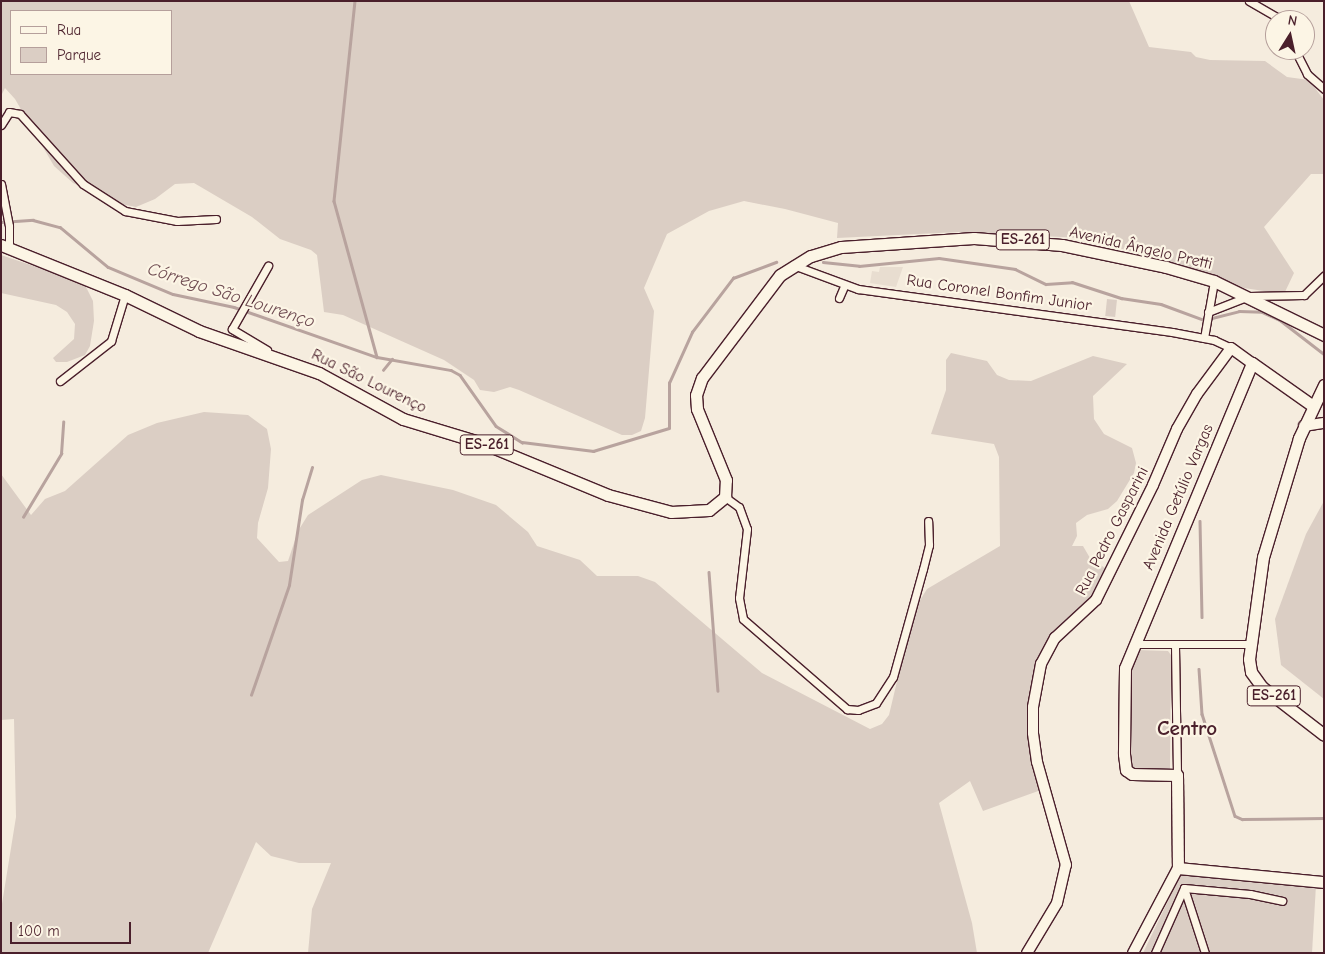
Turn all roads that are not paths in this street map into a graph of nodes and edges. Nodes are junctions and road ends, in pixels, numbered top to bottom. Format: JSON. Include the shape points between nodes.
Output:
{"nodes":[{"id":1,"x":1249,"y":1,"type":"edge"},
{"id":2,"x":1265,"y":10,"type":"edge"},
{"id":3,"x":1300,"y":60,"type":"edge"},
{"id":4,"x":1324,"y":89,"type":"edge"},
{"id":5,"x":1,"y":125,"type":"edge"},
{"id":6,"x":1,"y":184,"type":"edge"},
{"id":7,"x":216,"y":219,"type":"dead end"},
{"id":8,"x":5,"y":246,"type":"edge"},
{"id":9,"x":793,"y":265,"type":"junction"},
{"id":10,"x":268,"y":266,"type":"dead end"},
{"id":11,"x":1324,"y":276,"type":"edge"},
{"id":12,"x":1214,"y":281,"type":"junction"},
{"id":13,"x":844,"y":286,"type":"junction"},
{"id":14,"x":124,"y":295,"type":"junction"},
{"id":15,"x":1249,"y":296,"type":"junction"},
{"id":16,"x":839,"y":298,"type":"dead end"},
{"id":17,"x":1207,"y":318,"type":"junction"},
{"id":18,"x":1324,"y":335,"type":"edge"},
{"id":19,"x":1204,"y":338,"type":"junction"},
{"id":20,"x":1231,"y":348,"type":"junction"},
{"id":21,"x":290,"y":362,"type":"junction"},
{"id":22,"x":1252,"y":363,"type":"junction"},
{"id":23,"x":60,"y":381,"type":"dead end"},
{"id":24,"x":1324,"y":385,"type":"edge"},
{"id":25,"x":1313,"y":406,"type":"junction"},
{"id":26,"x":1324,"y":423,"type":"edge"},
{"id":27,"x":1304,"y":426,"type":"junction"},
{"id":28,"x":725,"y":497,"type":"junction"},
{"id":29,"x":928,"y":520,"type":"dead end"},
{"id":30,"x":1134,"y":644,"type":"junction"},
{"id":31,"x":1250,"y":644,"type":"junction"},
{"id":32,"x":1175,"y":646,"type":"junction"},
{"id":33,"x":1324,"y":735,"type":"edge"},
{"id":34,"x":1177,"y":775,"type":"junction"},
{"id":35,"x":1178,"y":868,"type":"junction"},
{"id":36,"x":1324,"y":882,"type":"edge"},
{"id":37,"x":1184,"y":888,"type":"junction"},
{"id":38,"x":1282,"y":901,"type":"dead end"},
{"id":39,"x":1027,"y":953,"type":"edge"},
{"id":40,"x":1133,"y":953,"type":"edge"},
{"id":41,"x":1155,"y":953,"type":"edge"},
{"id":42,"x":1206,"y":953,"type":"edge"}],
"edges":[{"from":1,"to":2,"type":"street"},
{"from":3,"to":4,"type":"street","via":[[1307,74]]},
{"from":5,"to":7,"type":"street","via":[[9,112],[20,114],[83,184],[125,211],[176,221]]},
{"from":6,"to":8,"type":"street","via":[[9,226]]},
{"from":8,"to":14,"type":"main road","name":"Rua São Lourenço","number":"ES-261"},
{"from":9,"to":12,"type":"main road","name":"Avenida Ângelo Pretti","number":"ES-261","via":[[841,247],[865,244],[950,238],[1016,239],[1116,256]]},
{"from":9,"to":13,"type":"street","name":"Rua Coronel Bonfim Junior"},
{"from":9,"to":28,"type":"main road","number":"ES-261","via":[[773,281],[697,388],[697,409],[726,480]]},
{"from":10,"to":21,"type":"street","via":[[233,326],[234,331]]},
{"from":11,"to":15,"type":"street","via":[[1304,296]]},
{"from":12,"to":15,"type":"main road","name":"Avenida Ângelo Pretti","number":"ES-261"},
{"from":12,"to":17,"type":"street"},
{"from":13,"to":16,"type":"street"},
{"from":13,"to":19,"type":"street","name":"Rua Coronel Bonfim Junior"},
{"from":14,"to":21,"type":"main road","name":"Rua São Lourenço","number":"ES-261","via":[[199,331]]},
{"from":14,"to":23,"type":"street","via":[[111,341]]},
{"from":15,"to":17,"type":"street"},
{"from":15,"to":18,"type":"main road","name":"Avenida Ângelo Pretti","number":"ES-261"},
{"from":17,"to":19,"type":"street"},
{"from":19,"to":20,"type":"street","name":"Rua Coronel Bonfim Junior"},
{"from":20,"to":22,"type":"street"},
{"from":20,"to":39,"type":"street","name":"Rua Pedro Gasparini","via":[[1181,422],[1096,600],[1055,638],[1041,664],[1033,707],[1033,733],[1037,762],[1066,866],[1057,903]]},
{"from":21,"to":28,"type":"main road","name":"Rua São Lourenço","number":"ES-261","via":[[330,378],[403,419],[482,443],[608,495],[671,512],[709,510]]},
{"from":22,"to":25,"type":"main road"},
{"from":22,"to":30,"type":"main road","name":"Avenida Getúlio Vargas"},
{"from":24,"to":25,"type":"main road","number":"ES-261"},
{"from":25,"to":27,"type":"main road","number":"ES-261"},
{"from":26,"to":27,"type":"street"},
{"from":27,"to":31,"type":"main road","number":"ES-261","via":[[1264,557]]},
{"from":28,"to":29,"type":"street","via":[[739,508],[747,529],[739,598],[743,619],[840,706],[858,710],[876,702],[893,677],[923,569],[928,545]]},
{"from":30,"to":32,"type":"street"},
{"from":30,"to":34,"type":"main road","name":"Avenida Getúlio Vargas","via":[[1123,678],[1125,765],[1136,775]]},
{"from":31,"to":32,"type":"street"},
{"from":31,"to":33,"type":"main road","number":"ES-261","via":[[1250,666],[1255,679]]},
{"from":32,"to":34,"type":"street"},
{"from":34,"to":35,"type":"main road"},
{"from":35,"to":36,"type":"main road"},
{"from":35,"to":40,"type":"street"},
{"from":37,"to":38,"type":"street","via":[[1250,894]]},
{"from":37,"to":41,"type":"street"},
{"from":37,"to":42,"type":"street"}]}
